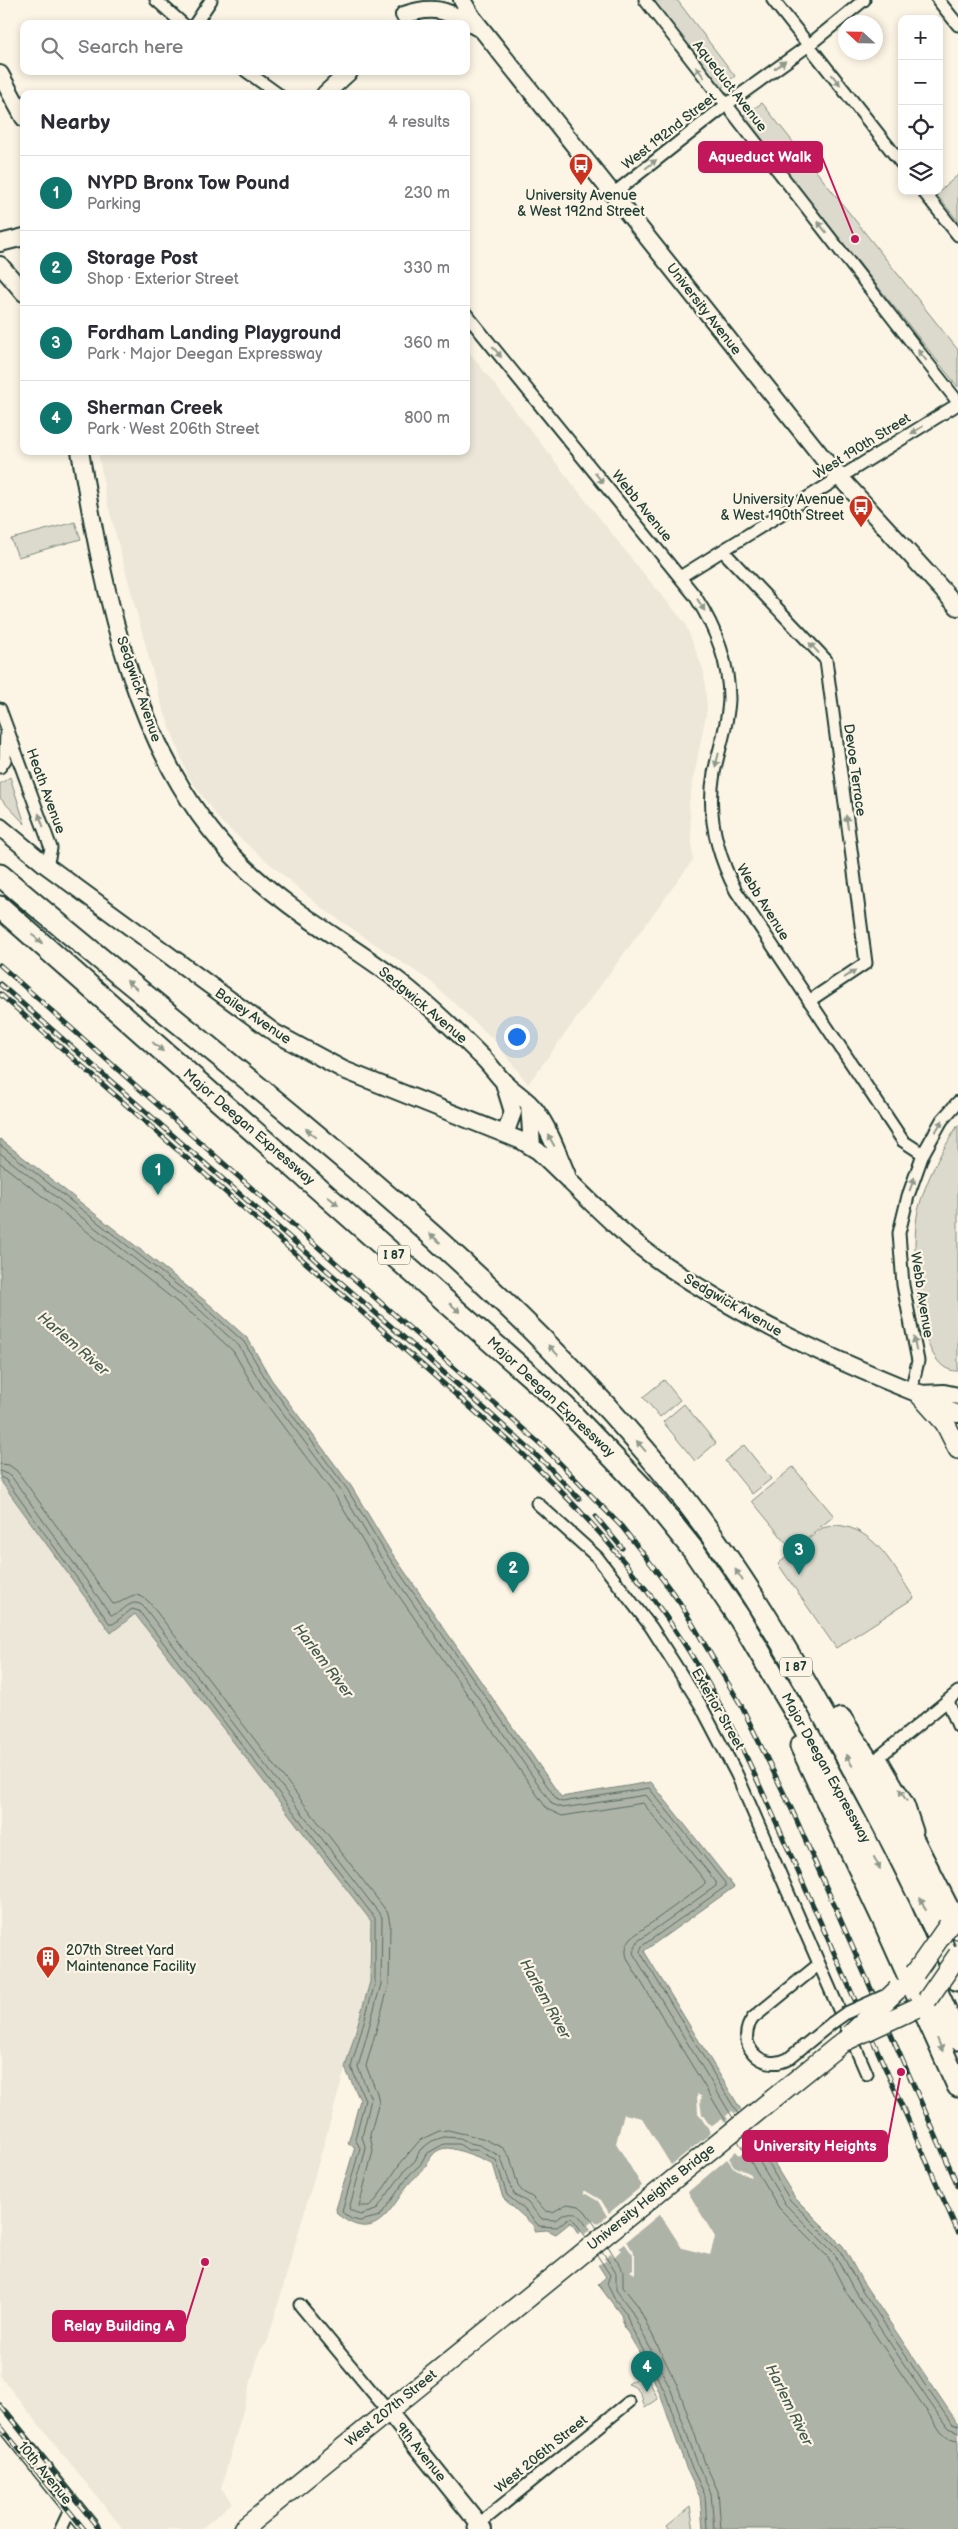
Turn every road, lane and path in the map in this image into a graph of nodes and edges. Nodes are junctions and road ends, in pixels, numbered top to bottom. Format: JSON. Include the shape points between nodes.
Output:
{"nodes":[{"id":1,"x":156,"y":0,"type":"edge"},
{"id":2,"x":211,"y":0,"type":"edge"},
{"id":3,"x":417,"y":0,"type":"edge"},
{"id":4,"x":462,"y":0,"type":"edge"},
{"id":5,"x":646,"y":0,"type":"edge"},
{"id":6,"x":773,"y":0,"type":"edge"},
{"id":7,"x":864,"y":0,"type":"edge"},
{"id":8,"x":938,"y":0,"type":"edge"},
{"id":9,"x":178,"y":20,"type":"edge"},
{"id":10,"x":198,"y":20,"type":"edge"},
{"id":11,"x":400,"y":20,"type":"edge"},
{"id":12,"x":460,"y":20,"type":"edge"},
{"id":13,"x":470,"y":25,"type":"edge"},
{"id":14,"x":958,"y":25,"type":"edge"},
{"id":15,"x":485,"y":32,"type":"junction"},
{"id":16,"x":809,"y":45,"type":"junction"},
{"id":17,"x":0,"y":74,"type":"edge"},
{"id":18,"x":252,"y":75,"type":"edge"},
{"id":19,"x":346,"y":75,"type":"edge"},
{"id":20,"x":272,"y":90,"type":"edge"},
{"id":21,"x":329,"y":90,"type":"edge"},
{"id":22,"x":726,"y":105,"type":"junction"},
{"id":23,"x":20,"y":111,"type":"edge"},
{"id":24,"x":898,"y":159,"type":"edge"},
{"id":25,"x":613,"y":194,"type":"junction"},
{"id":26,"x":926,"y":195,"type":"edge"},
{"id":27,"x":958,"y":235,"type":"edge"},
{"id":28,"x":20,"y":238,"type":"edge"},
{"id":29,"x":0,"y":242,"type":"edge"},
{"id":30,"x":0,"y":265,"type":"edge"},
{"id":31,"x":20,"y":288,"type":"edge"},
{"id":32,"x":470,"y":319,"type":"edge"},
{"id":33,"x":958,"y":403,"type":"edge"},
{"id":34,"x":81,"y":455,"type":"edge"},
{"id":35,"x":840,"y":478,"type":"junction"},
{"id":36,"x":723,"y":551,"type":"junction"},
{"id":37,"x":680,"y":577,"type":"junction"},
{"id":38,"x":958,"y":607,"type":"edge"},
{"id":39,"x":0,"y":710,"type":"edge"},
{"id":40,"x":6,"y":726,"type":"junction"},
{"id":41,"x":3,"y":764,"type":"edge"},
{"id":42,"x":21,"y":765,"type":"junction"},
{"id":43,"x":0,"y":827,"type":"edge"},
{"id":44,"x":47,"y":866,"type":"junction"},
{"id":45,"x":0,"y":875,"type":"edge"},
{"id":46,"x":0,"y":907,"type":"edge"},
{"id":47,"x":809,"y":1001,"type":"junction"},
{"id":48,"x":503,"y":1081,"type":"junction"},
{"id":49,"x":958,"y":1102,"type":"edge"},
{"id":50,"x":529,"y":1103,"type":"junction"},
{"id":51,"x":505,"y":1134,"type":"junction"},
{"id":52,"x":535,"y":1149,"type":"junction"},
{"id":53,"x":923,"y":1154,"type":"junction"},
{"id":54,"x":569,"y":1179,"type":"junction"},
{"id":55,"x":915,"y":1393,"type":"junction"},
{"id":56,"x":958,"y":1396,"type":"edge"},
{"id":57,"x":958,"y":1414,"type":"edge"},
{"id":58,"x":958,"y":1449,"type":"edge"},
{"id":59,"x":537,"y":1502,"type":"dead end"},
{"id":60,"x":759,"y":1605,"type":"junction"},
{"id":61,"x":751,"y":1637,"type":"junction"},
{"id":62,"x":958,"y":1692,"type":"edge"},
{"id":63,"x":948,"y":1701,"type":"junction"},
{"id":64,"x":958,"y":1726,"type":"edge"},
{"id":65,"x":924,"y":1857,"type":"junction"},
{"id":66,"x":958,"y":1886,"type":"edge"},
{"id":67,"x":954,"y":1921,"type":"edge"},
{"id":68,"x":958,"y":1955,"type":"edge"},
{"id":69,"x":818,"y":1965,"type":"junction"},
{"id":70,"x":958,"y":1980,"type":"edge"},
{"id":71,"x":907,"y":1981,"type":"junction"},
{"id":72,"x":922,"y":2004,"type":"junction"},
{"id":73,"x":818,"y":2034,"type":"junction"},
{"id":74,"x":958,"y":2039,"type":"edge"},
{"id":75,"x":842,"y":2043,"type":"junction"},
{"id":76,"x":867,"y":2074,"type":"dead end"},
{"id":77,"x":958,"y":2086,"type":"edge"},
{"id":78,"x":540,"y":2287,"type":"joint"},
{"id":79,"x":300,"y":2305,"type":"dead end"},
{"id":80,"x":629,"y":2402,"type":"dead end"},
{"id":81,"x":388,"y":2411,"type":"junction"},
{"id":82,"x":0,"y":2418,"type":"edge"},
{"id":83,"x":72,"y":2506,"type":"junction"},
{"id":84,"x":478,"y":2527,"type":"edge"},
{"id":85,"x":61,"y":2529,"type":"edge"},
{"id":86,"x":90,"y":2529,"type":"edge"},
{"id":87,"x":243,"y":2529,"type":"edge"}],
"edges":[{"from":1,"to":9,"type":"street"},
{"from":2,"to":10,"type":"street"},
{"from":3,"to":11,"type":"street"},
{"from":4,"to":15,"type":"street","name":"University Avenue"},
{"from":22,"to":5,"type":"street","name":"Aqueduct Avenue","one_way":true},
{"from":6,"to":16,"type":"street"},
{"from":7,"to":16,"type":"street","name":"West 192nd Street"},
{"from":8,"to":14,"type":"street"},
{"from":11,"to":12,"type":"street","via":[[421,9],[438,9]]},
{"from":13,"to":15,"type":"street"},
{"from":15,"to":25,"type":"street","name":"University Avenue"},
{"from":22,"to":16,"type":"street","name":"West 192nd Street","one_way":true},
{"from":16,"to":24,"type":"street","one_way":true},
{"from":17,"to":23,"type":"street"},
{"from":18,"to":20,"type":"street"},
{"from":19,"to":21,"type":"street"},
{"from":25,"to":22,"type":"street","name":"West 192nd Street","one_way":true},
{"from":33,"to":22,"type":"street","name":"Aqueduct Avenue","one_way":true},
{"from":25,"to":35,"type":"street","name":"University Avenue"},
{"from":26,"to":27,"type":"street"},
{"from":28,"to":29,"type":"street"},
{"from":30,"to":31,"type":"street"},
{"from":32,"to":37,"type":"street","name":"Webb Avenue","one_way":true},
{"from":33,"to":35,"type":"street","name":"West 190th Street","one_way":true},
{"from":34,"to":48,"type":"street","name":"Sedgwick Avenue","via":[[107,588],[127,658],[148,723],[184,793],[240,863],[267,889],[297,913],[396,979],[482,1056]]},
{"from":35,"to":36,"type":"street","name":"West 190th Street"},
{"from":35,"to":38,"type":"street","name":"University Avenue"},
{"from":36,"to":37,"type":"street","name":"West 190th Street"},
{"from":47,"to":36,"type":"street","name":"Devoe Terrace","one_way":true,"via":[[866,963],[826,660]]},
{"from":37,"to":47,"type":"street","name":"Webb Avenue","one_way":true,"via":[[707,614],[727,674],[727,720],[711,796],[718,852],[736,891]]},
{"from":39,"to":40,"type":"street","name":"Heath Avenue"},
{"from":40,"to":41,"type":"street","name":"Heath Avenue"},
{"from":40,"to":42,"type":"street","name":"Heath Avenue"},
{"from":41,"to":42,"type":"street"},
{"from":44,"to":42,"type":"street","name":"Heath Avenue","one_way":true,"via":[[51,848]]},
{"from":43,"to":44,"type":"street","name":"Bailey Avenue"},
{"from":44,"to":51,"type":"street","name":"Bailey Avenue","via":[[275,1033],[344,1070]]},
{"from":60,"to":45,"type":"highway","name":"Major Deegan Expressway","number":"I 87","one_way":true,"via":[[713,1537],[657,1465],[581,1379],[499,1297],[370,1182]]},
{"from":46,"to":61,"type":"highway","name":"Major Deegan Expressway","number":"I 87","one_way":true,"via":[[563,1405],[621,1464],[674,1525]]},
{"from":47,"to":53,"type":"street","name":"Webb Avenue","via":[[903,1141]]},
{"from":48,"to":50,"type":"street","name":"Sedgwick Avenue"},
{"from":48,"to":51,"type":"street","name":"Sedgwick Avenue","via":[[513,1112]]},
{"from":53,"to":49,"type":"street","one_way":true,"via":[[942,1120]]},
{"from":50,"to":52,"type":"street"},
{"from":54,"to":50,"type":"street","name":"Sedgwick Avenue","one_way":true},
{"from":51,"to":52,"type":"street","name":"Bailey Avenue"},
{"from":52,"to":54,"type":"street","name":"Sedgwick Avenue"},
{"from":55,"to":53,"type":"street","name":"Webb Avenue","one_way":true,"via":[[918,1361],[902,1285],[899,1233]]},
{"from":54,"to":55,"type":"street","name":"Sedgwick Avenue","via":[[664,1264],[771,1328],[870,1376]]},
{"from":55,"to":56,"type":"street","name":"Sedgwick Avenue"},
{"from":55,"to":57,"type":"street","name":"Sedgwick Avenue","via":[[942,1409]]},
{"from":55,"to":58,"type":"main road","via":[[947,1426]]},
{"from":59,"to":69,"type":"street","name":"Exterior Street","via":[[597,1557],[651,1627],[700,1704],[737,1775]]},
{"from":60,"to":65,"type":"highway","via":[[836,1711]]},
{"from":70,"to":60,"type":"highway","name":"Major Deegan Expressway","number":"I 87","one_way":true,"via":[[878,1814]]},
{"from":61,"to":71,"type":"highway"},
{"from":61,"to":74,"type":"highway","name":"Major Deegan Expressway","number":"I 87","one_way":true,"via":[[824,1762],[878,1864]]},
{"from":62,"to":63,"type":"street"},
{"from":63,"to":64,"type":"street"},
{"from":65,"to":63,"type":"street","one_way":true,"via":[[910,1809],[880,1756]]},
{"from":65,"to":66,"type":"highway","via":[[944,1880]]},
{"from":65,"to":67,"type":"highway"},
{"from":67,"to":71,"type":"main road","bridge":true},
{"from":68,"to":72,"type":"main road","bridge":true},
{"from":69,"to":73,"type":"street","via":[[755,2016],[748,2026],[746,2038],[757,2058],[777,2063],[788,2059]]},
{"from":69,"to":76,"type":"street","name":"Exterior Street"},
{"from":71,"to":72,"type":"highway"},
{"from":71,"to":73,"type":"street","bridge":true,"via":[[846,2013]]},
{"from":71,"to":75,"type":"main road","bridge":true},
{"from":72,"to":75,"type":"main road","bridge":true},
{"from":72,"to":77,"type":"highway","one_way":true},
{"from":73,"to":75,"type":"street","via":[[831,2031]]},
{"from":75,"to":78,"type":"main road","name":"University Heights Bridge"},
{"from":78,"to":81,"type":"main road","name":"West 207th Street"},
{"from":79,"to":81,"type":"street","name":"9th Avenue"},
{"from":80,"to":84,"type":"street","name":"West 206th Street"},
{"from":81,"to":84,"type":"street","name":"9th Avenue"},
{"from":81,"to":87,"type":"main road","name":"West 207th Street"},
{"from":82,"to":83,"type":"main road","name":"10th Avenue"},
{"from":83,"to":85,"type":"street"},
{"from":83,"to":86,"type":"main road","name":"10th Avenue"}]}
